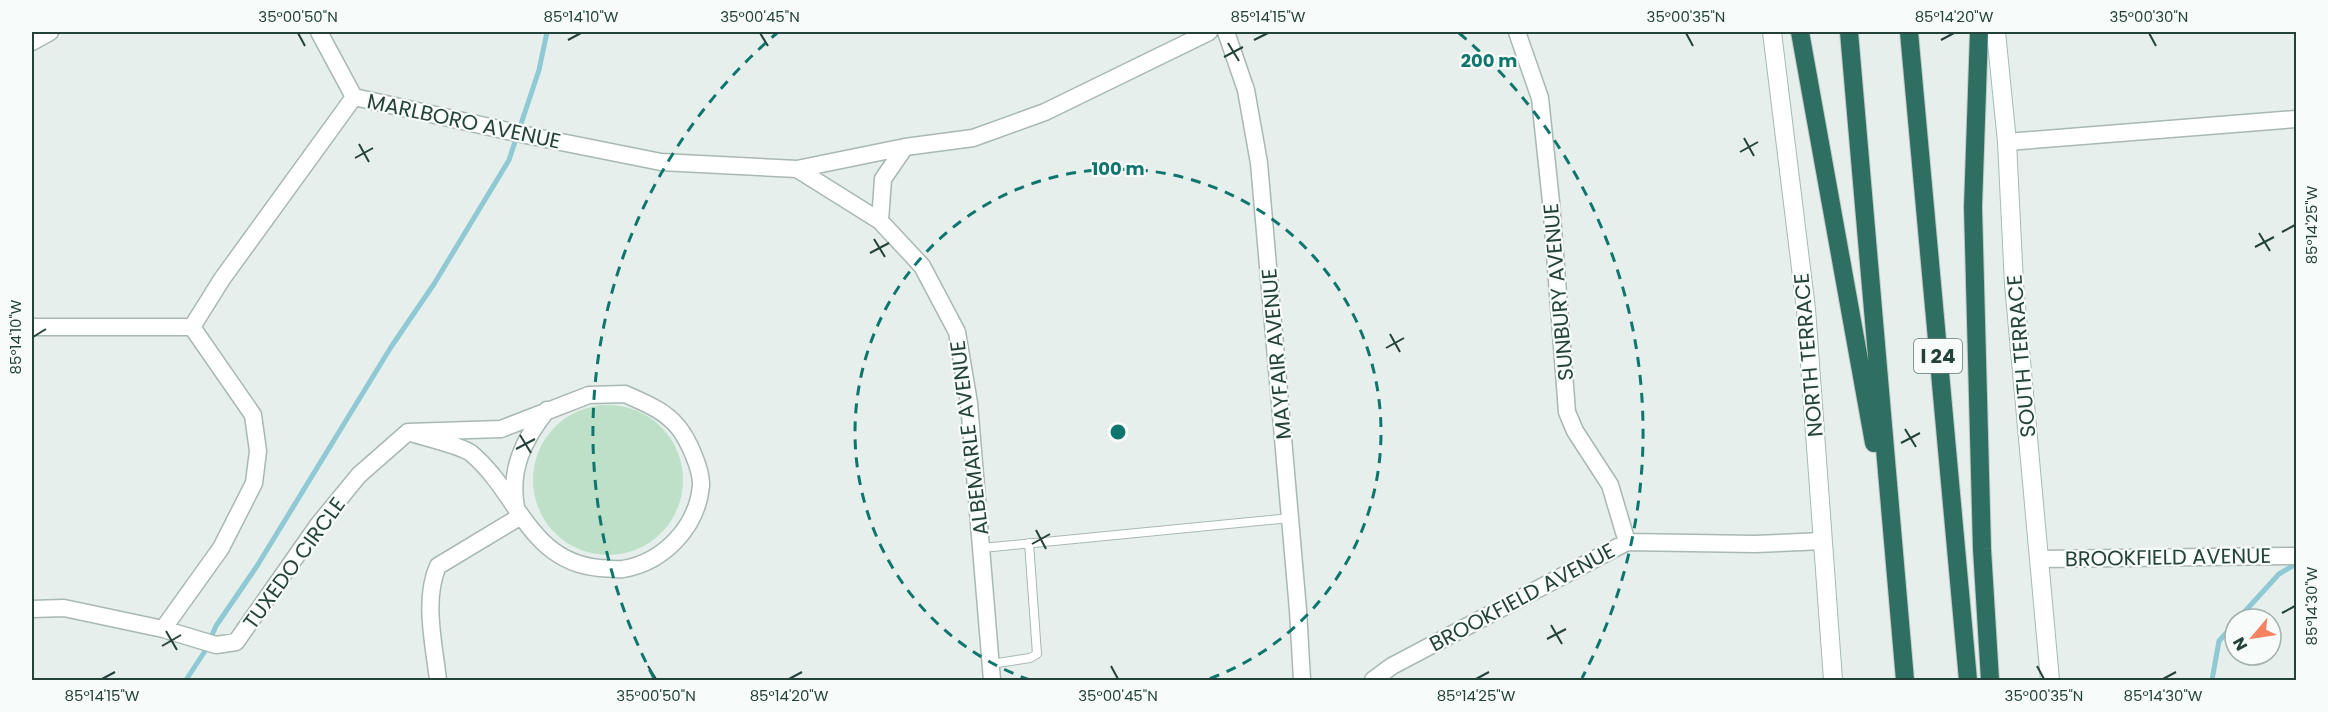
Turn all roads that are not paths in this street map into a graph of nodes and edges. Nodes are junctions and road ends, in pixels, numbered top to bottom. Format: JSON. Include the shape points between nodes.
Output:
{"nodes":[{"id":1,"x":50,"y":32,"type":"edge"},
{"id":2,"x":319,"y":32,"type":"edge"},
{"id":3,"x":1209,"y":32,"type":"edge"},
{"id":4,"x":1226,"y":32,"type":"edge"},
{"id":5,"x":1517,"y":32,"type":"edge"},
{"id":6,"x":1772,"y":32,"type":"edge"},
{"id":7,"x":1800,"y":32,"type":"edge"},
{"id":8,"x":1849,"y":32,"type":"edge"},
{"id":9,"x":1909,"y":32,"type":"edge"},
{"id":10,"x":1979,"y":32,"type":"edge"},
{"id":11,"x":1996,"y":32,"type":"edge"},
{"id":12,"x":32,"y":42,"type":"edge"},
{"id":13,"x":354,"y":97,"type":"junction"},
{"id":14,"x":2296,"y":119,"type":"edge"},
{"id":15,"x":2007,"y":142,"type":"junction"},
{"id":16,"x":905,"y":147,"type":"junction"},
{"id":17,"x":797,"y":169,"type":"junction"},
{"id":18,"x":880,"y":221,"type":"junction"},
{"id":19,"x":32,"y":327,"type":"edge"},
{"id":20,"x":192,"y":327,"type":"junction"},
{"id":21,"x":547,"y":410,"type":"junction"},
{"id":22,"x":408,"y":432,"type":"junction"},
{"id":23,"x":519,"y":512,"type":"junction"},
{"id":24,"x":1290,"y":518,"type":"junction"},
{"id":25,"x":1823,"y":541,"type":"junction"},
{"id":26,"x":1627,"y":542,"type":"junction"},
{"id":27,"x":1029,"y":543,"type":"junction"},
{"id":28,"x":982,"y":548,"type":"junction"},
{"id":29,"x":1894,"y":555,"type":"junction"},
{"id":30,"x":2296,"y":556,"type":"edge"},
{"id":31,"x":2040,"y":559,"type":"junction"},
{"id":32,"x":32,"y":609,"type":"edge"},
{"id":33,"x":163,"y":629,"type":"junction"},
{"id":34,"x":991,"y":672,"type":"edge"},
{"id":35,"x":438,"y":681,"type":"edge"},
{"id":36,"x":1302,"y":681,"type":"edge"},
{"id":37,"x":1373,"y":681,"type":"edge"},
{"id":38,"x":1833,"y":681,"type":"edge"},
{"id":39,"x":1905,"y":681,"type":"edge"},
{"id":40,"x":1968,"y":681,"type":"edge"},
{"id":41,"x":1990,"y":681,"type":"edge"},
{"id":42,"x":2050,"y":681,"type":"edge"}],
"edges":[{"from":1,"to":12,"type":"street"},
{"from":2,"to":13,"type":"street"},
{"from":3,"to":16,"type":"street","name":"MARLBORO AVENUE","via":[[1046,112],[973,138]]},
{"from":4,"to":24,"type":"street","name":"MAYFAIR AVENUE","via":[[1246,90],[1259,163]]},
{"from":5,"to":26,"type":"street","name":"SUNBURY AVENUE","via":[[1540,98],[1568,412],[1575,431],[1610,485]]},
{"from":6,"to":25,"type":"street","name":"NORTH TERRACE","via":[[1806,309]]},
{"from":7,"to":29,"type":"highway"},
{"from":8,"to":29,"type":"highway"},
{"from":9,"to":40,"type":"highway","number":"I 24"},
{"from":10,"to":41,"type":"highway","via":[[1973,207],[1982,549]]},
{"from":11,"to":15,"type":"street","name":"SOUTH TERRACE"},
{"from":13,"to":17,"type":"street","name":"MARLBORO AVENUE","via":[[661,162]]},
{"from":13,"to":20,"type":"street","name":"MARLBORO AVENUE","via":[[222,279]]},
{"from":14,"to":15,"type":"street"},
{"from":15,"to":31,"type":"street","name":"SOUTH TERRACE","via":[[2014,284]]},
{"from":16,"to":17,"type":"street","name":"MARLBORO AVENUE"},
{"from":16,"to":18,"type":"street","via":[[883,179]]},
{"from":17,"to":18,"type":"street","name":"MARLBORO AVENUE"},
{"from":18,"to":28,"type":"street","name":"ALBEMARLE AVENUE","via":[[922,266],[957,332],[969,403]]},
{"from":19,"to":20,"type":"street"},
{"from":20,"to":33,"type":"street","via":[[253,415],[258,451],[254,483],[221,548]]},
{"from":21,"to":22,"type":"street","via":[[501,429]]},
{"from":21,"to":23,"type":"street","via":[[530,432],[519,457],[514,497]]},
{"from":21,"to":23,"type":"street","via":[[589,395],[625,394],[659,409],[678,427],[690,446],[701,484],[691,522],[673,544],[654,558],[622,569],[589,567],[561,557],[537,537]]},
{"from":22,"to":23,"type":"street","via":[[470,452],[503,487]]},
{"from":22,"to":33,"type":"street","name":"TUXEDO CIRCLE","via":[[359,475],[318,525],[236,642],[216,645]]},
{"from":23,"to":35,"type":"street","via":[[438,566],[430,594]]},
{"from":24,"to":27,"type":"lane"},
{"from":24,"to":36,"type":"street","name":"MAYFAIR AVENUE"},
{"from":25,"to":26,"type":"street","name":"BROOKFIELD AVENUE"},
{"from":25,"to":38,"type":"street","name":"NORTH TERRACE"},
{"from":26,"to":37,"type":"street","name":"BROOKFIELD AVENUE","via":[[1392,666]]},
{"from":27,"to":28,"type":"lane"},
{"from":27,"to":34,"type":"lane","via":[[1037,654]]},
{"from":28,"to":34,"type":"street","name":"ALBEMARLE AVENUE"},
{"from":29,"to":39,"type":"highway"},
{"from":30,"to":31,"type":"street","name":"BROOKFIELD AVENUE"},
{"from":31,"to":42,"type":"street","name":"SOUTH TERRACE"},
{"from":32,"to":33,"type":"street","name":"TUXEDO CIRCLE","via":[[64,608]]}]}
